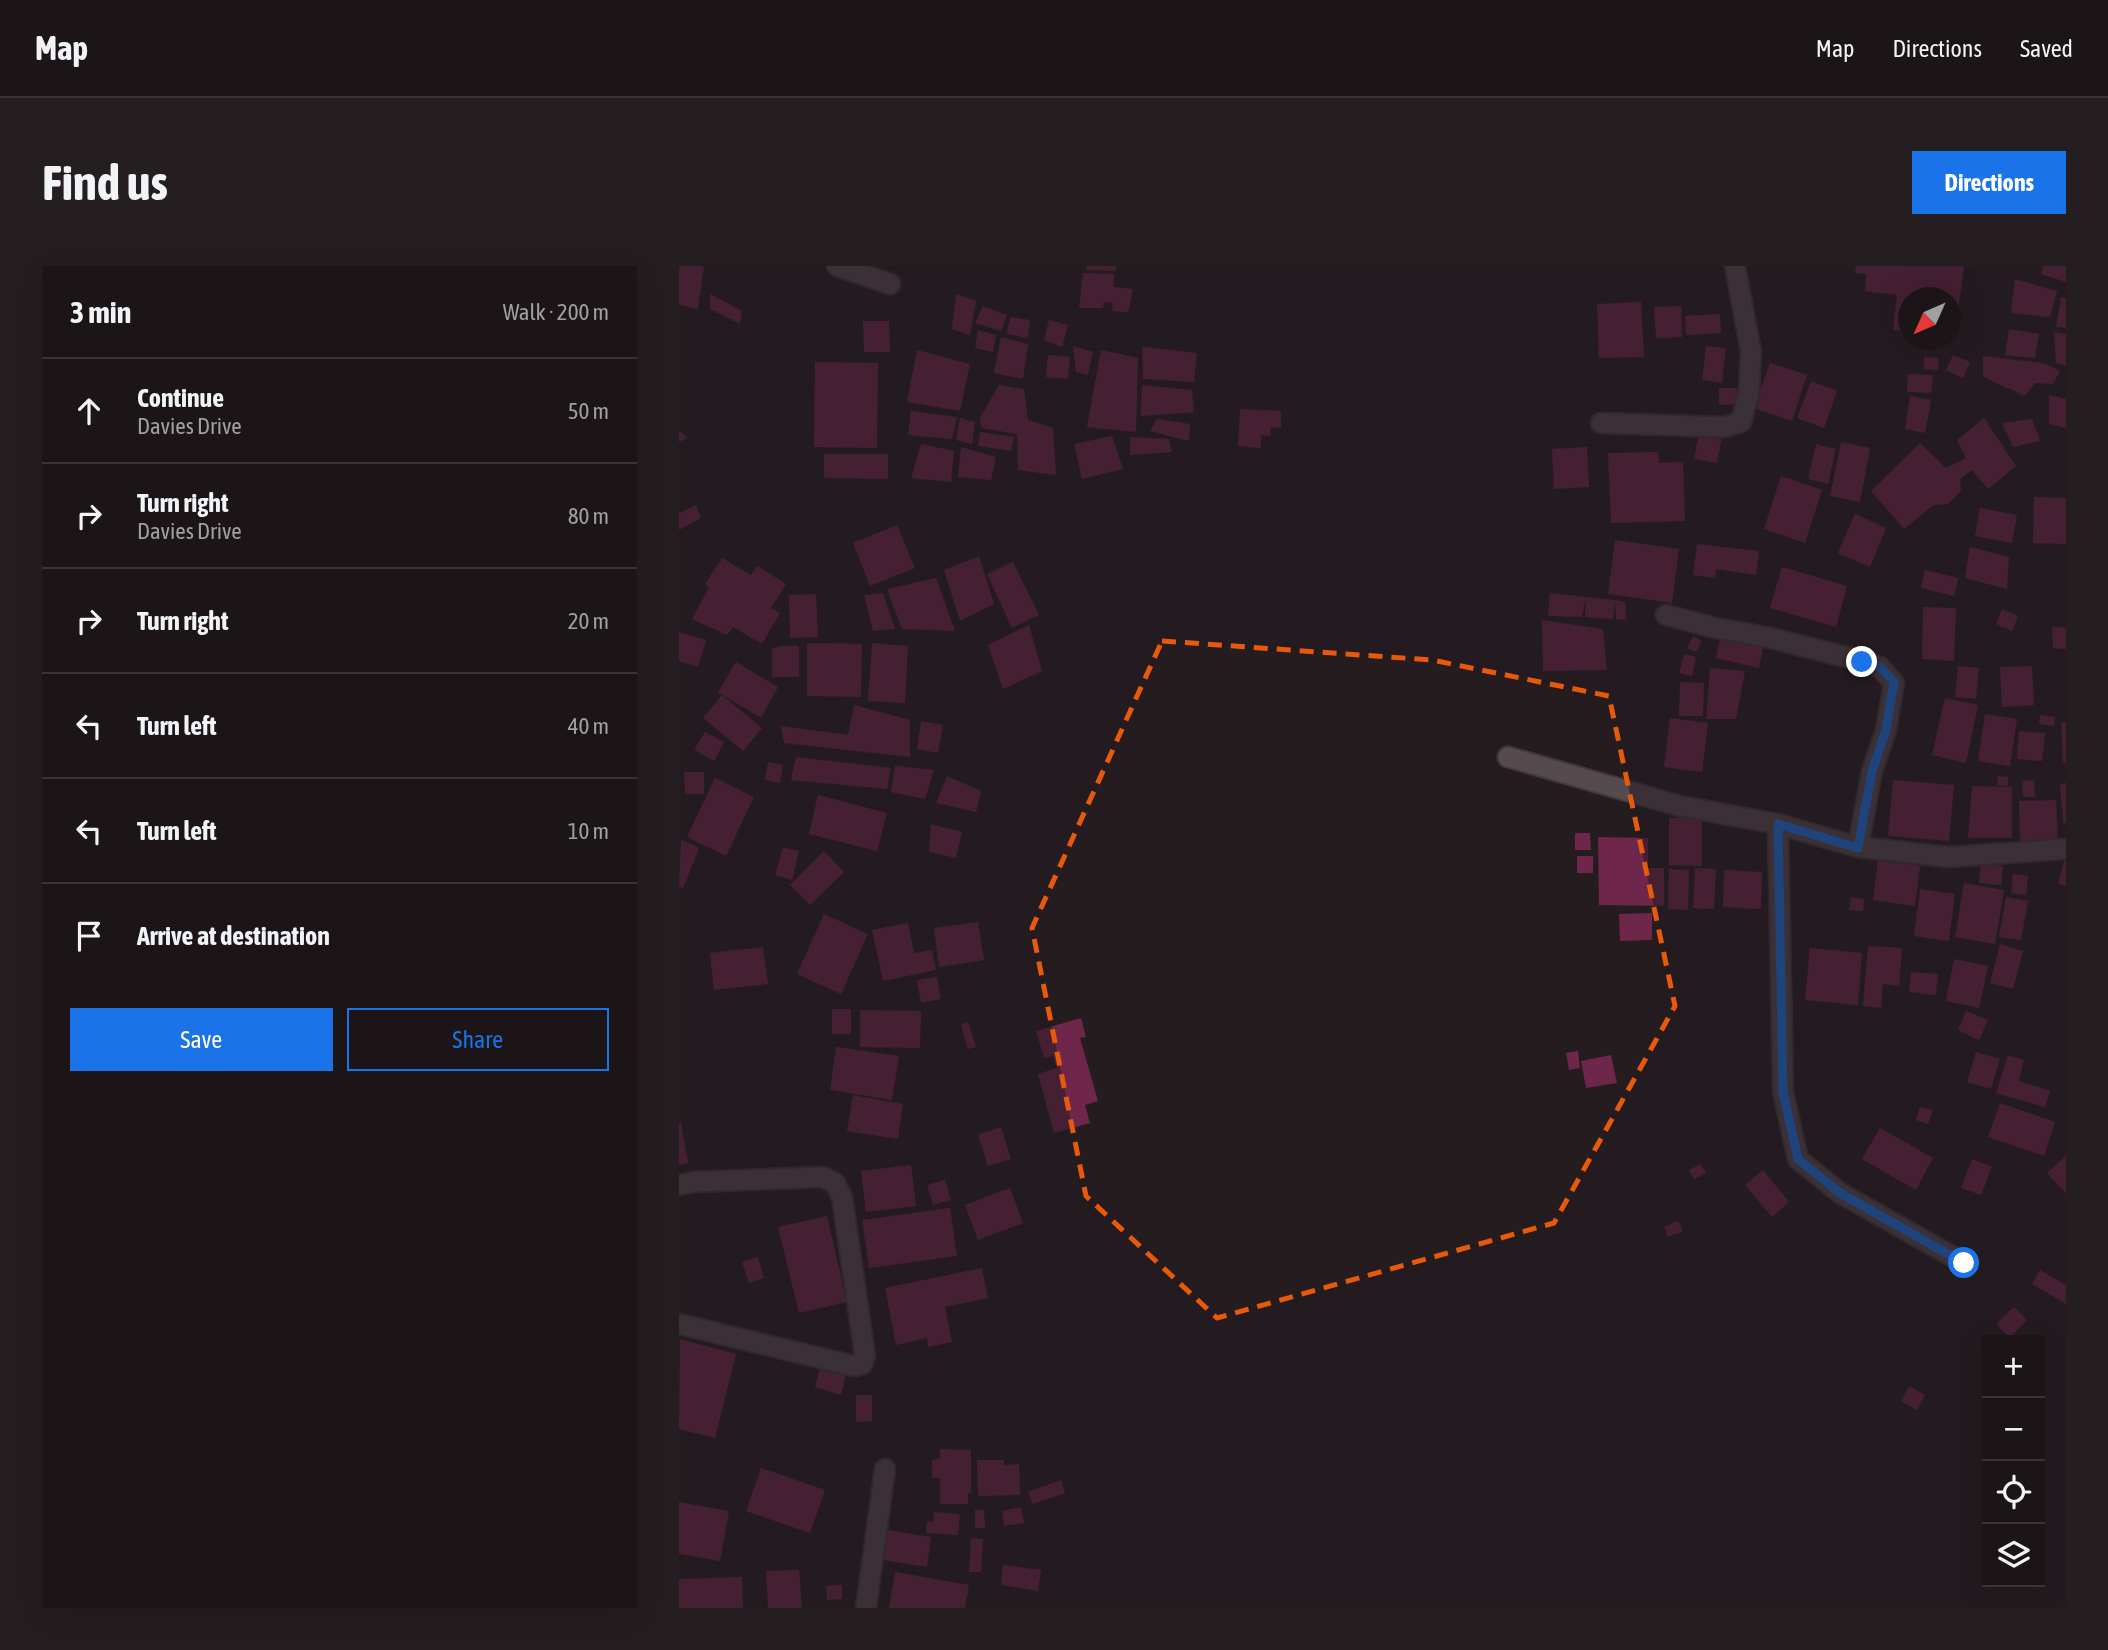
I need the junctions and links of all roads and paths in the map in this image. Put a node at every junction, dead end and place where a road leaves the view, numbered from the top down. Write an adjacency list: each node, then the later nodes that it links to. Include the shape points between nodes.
1 (837, 266): 3 (street)
2 (1735, 266): 4 (street, via 1751,352 1749,393 1741,422 1725,427)
3 (890, 284)
4 (1601, 423)
5 (1666, 615): 8 (street, via 1880,667 1894,682)
6 (1508, 757): 7 (street, via 1680,806)
7 (1778, 824): 8 (street); 11 (street, via 1783,1092 1798,1159 1840,1193)
8 (1858, 848): 9 (street, via 1948,857)
9 (2066, 849)
10 (679, 1185): 12 (street, via 823,1177 835,1183 842,1197 865,1356 862,1364 854,1366)
11 (1964, 1263)
12 (679, 1324)
13 (885, 1469): 14 (street)
14 (866, 1608)

